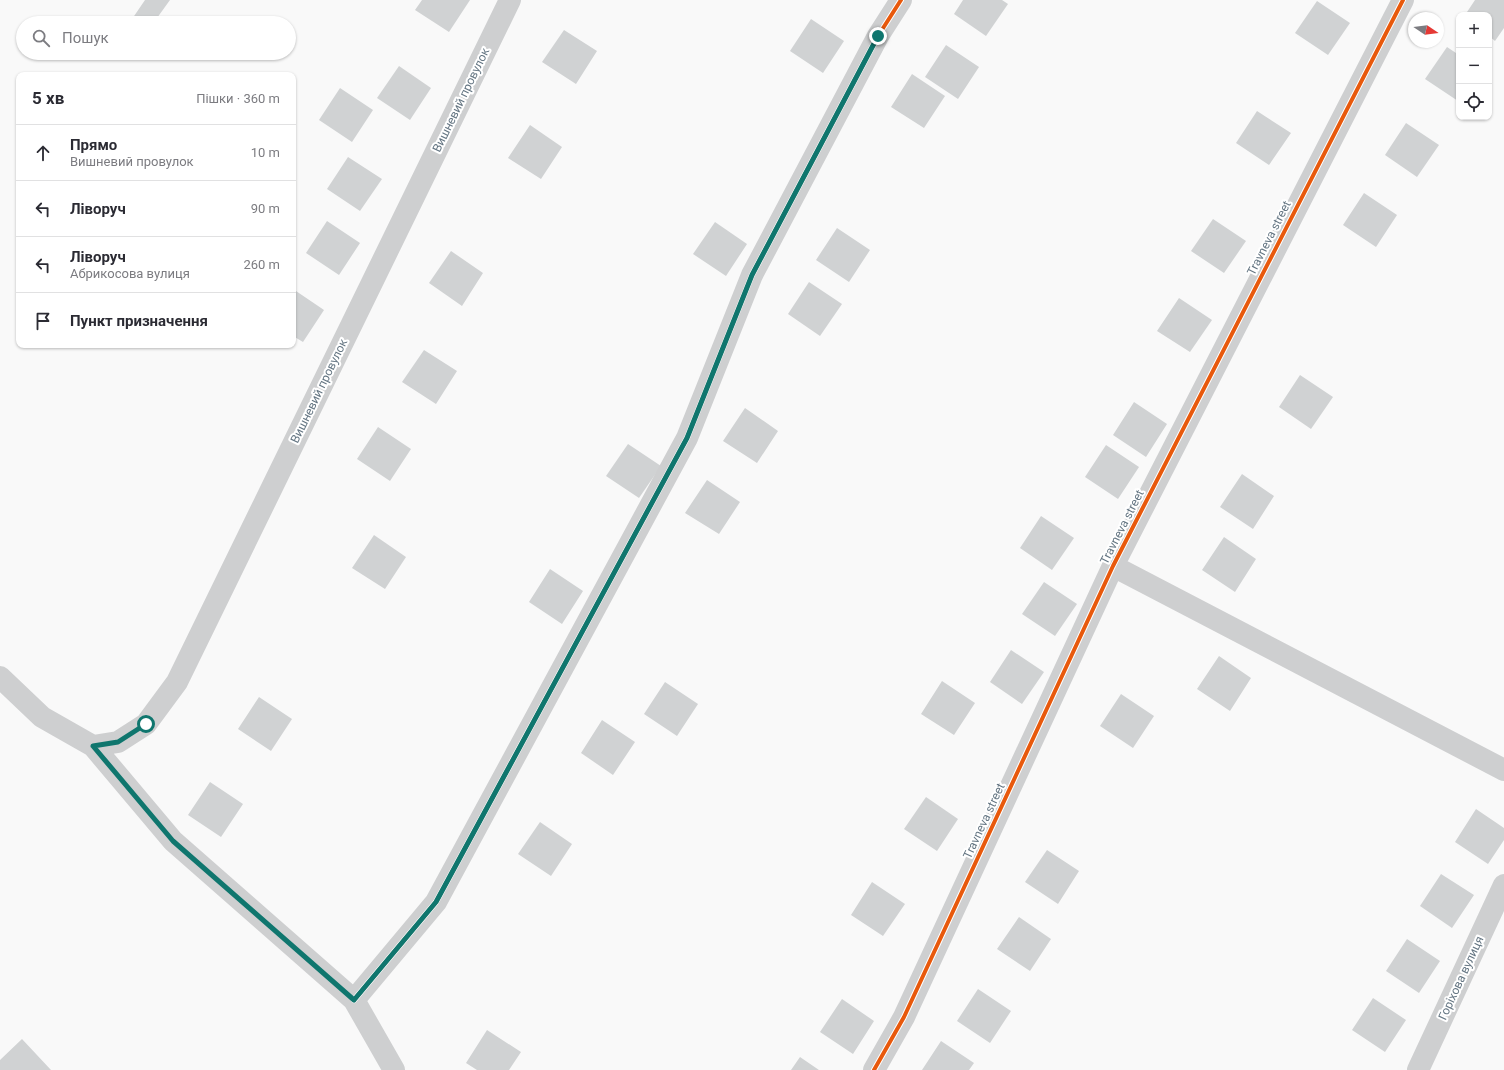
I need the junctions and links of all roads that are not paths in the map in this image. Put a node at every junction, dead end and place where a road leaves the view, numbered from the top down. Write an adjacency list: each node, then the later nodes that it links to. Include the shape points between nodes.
1 (510, 0): 6 (street, Вишневий провулок, via 176,682 146,724 118,742)
2 (901, 0): 9 (street, via 878,36 752,275 687,438 436,902)
3 (1403, 0): 4 (street, Travneva street)
4 (1113, 566): 7 (street); 11 (street, Travneva street, via 904,1017)
5 (0, 677): 6 (street, via 42,717)
6 (93, 746): 9 (street, via 173,841)
7 (1504, 770)
8 (1504, 885): 12 (street, Горіхова вулиця)
9 (354, 1000): 10 (street)
10 (394, 1070)
11 (874, 1070)
12 (1418, 1070)

